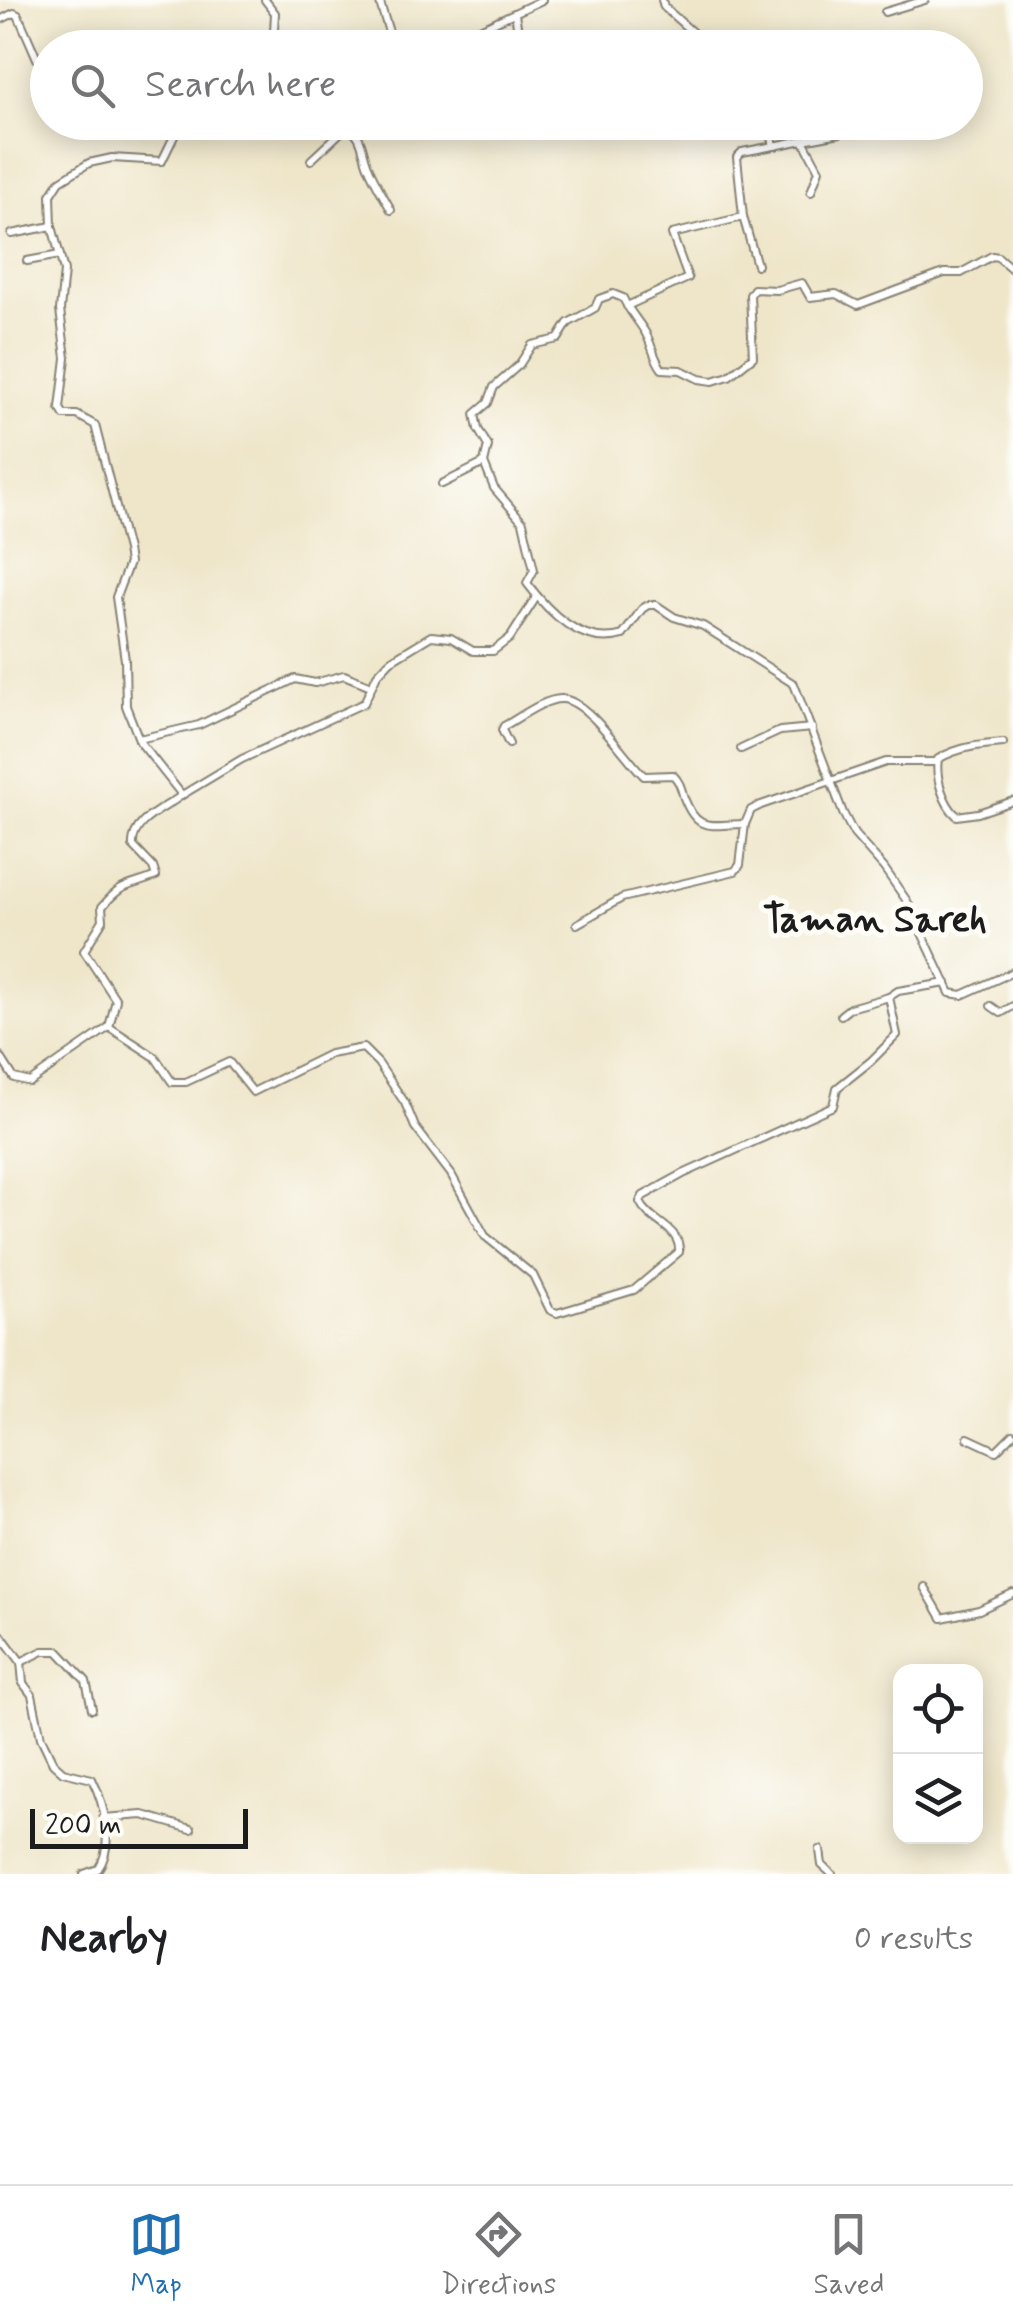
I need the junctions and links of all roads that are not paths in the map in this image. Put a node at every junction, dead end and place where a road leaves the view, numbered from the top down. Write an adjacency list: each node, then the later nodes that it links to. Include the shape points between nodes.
1 (266, 0): 9 (street, via 275,13)
2 (379, 0): 10 (street)
3 (542, 0): 7 (street)
4 (662, 0): 13 (street)
5 (925, 0): 6 (street)
6 (885, 12)
7 (515, 14): 11 (street); 12 (street)
8 (0, 20): 14 (street, via 18,15)
9 (274, 30)
10 (388, 30)
11 (480, 30)
12 (518, 30)
13 (689, 30)
14 (30, 43)
15 (173, 140): 25 (street, via 160,163 112,158 60,181 49,206)
16 (329, 140): 21 (street)
17 (361, 140): 23 (street)
18 (772, 140): 20 (street)
19 (803, 140): 20 (street); 22 (street, via 819,170)
20 (774, 146): 24 (street, via 737,156)
21 (310, 160)
22 (811, 192)
23 (390, 210)
24 (743, 217): 29 (street); 31 (street, via 672,234 688,278)
25 (52, 226): 26 (street); 27 (street)
26 (12, 234)
27 (60, 255): 28 (street); 37 (street, via 66,358 60,408 95,425 127,550 116,597 126,706)
28 (26, 261)
29 (756, 265)
30 (1013, 270): 31 (street, via 992,256 961,273 944,273 862,304 836,294 810,297 801,282 754,289 753,357 730,376 713,380 662,369)
31 (627, 306): 32 (street, via 618,294 602,298 558,339 530,348 475,412 488,446)
32 (484, 463): 33 (street); 34 (street, via 494,488 525,527 534,570 527,583)
33 (442, 484)
34 (537, 596): 35 (street, via 510,638 493,651 431,636 390,662); 36 (street, via 593,638 623,635 650,604 695,622 788,678)
35 (371, 686): 37 (street, via 350,676 315,683 295,679 200,725); 43 (street, via 364,703 242,759)
36 (812, 728): 40 (street, via 780,731); 42 (street)
37 (139, 739): 43 (street)
38 (1003, 743): 41 (street, via 954,750)
39 (509, 744): 45 (street, via 504,726 562,699 591,716 644,776 674,775 696,823)
40 (742, 749)
41 (936, 762): 42 (street, via 886,762); 44 (street, via 946,804 956,816)
42 (831, 780): 45 (street, via 754,808); 48 (street, via 854,834 907,901)
43 (182, 795): 53 (street, via 134,834 133,846 156,876 116,890 84,951 116,1000)
44 (1013, 801)
45 (745, 824): 46 (street, via 735,871 622,898)
46 (576, 924)
47 (1013, 972): 48 (street, via 959,996)
48 (946, 983): 49 (street)
49 (889, 996): 52 (street); 53 (street, via 896,1035 837,1088 833,1106 643,1196 642,1209 675,1236 679,1252 634,1290 557,1313 533,1274 485,1236 405,1103 363,1048 330,1054 252,1092 229,1062 172,1082 155,1057)
50 (991, 1006): 51 (street, via 1000,1013)
51 (1013, 1006)
52 (841, 1015)
53 (108, 1027): 54 (street, via 30,1082 14,1078)
54 (0, 1056)
55 (1013, 1434): 56 (street, via 996,1451)
56 (968, 1438)
57 (924, 1587): 58 (street, via 942,1618)
58 (1013, 1594)
59 (0, 1634): 60 (street)
60 (21, 1662): 61 (street, via 58,1650 86,1680); 62 (street, via 46,1752 62,1772 92,1779)
61 (92, 1708)
62 (103, 1818): 63 (street, via 137,1814); 65 (street, via 103,1862)
63 (190, 1829)
64 (820, 1850): 66 (street)
65 (84, 1874)
66 (832, 1874)

